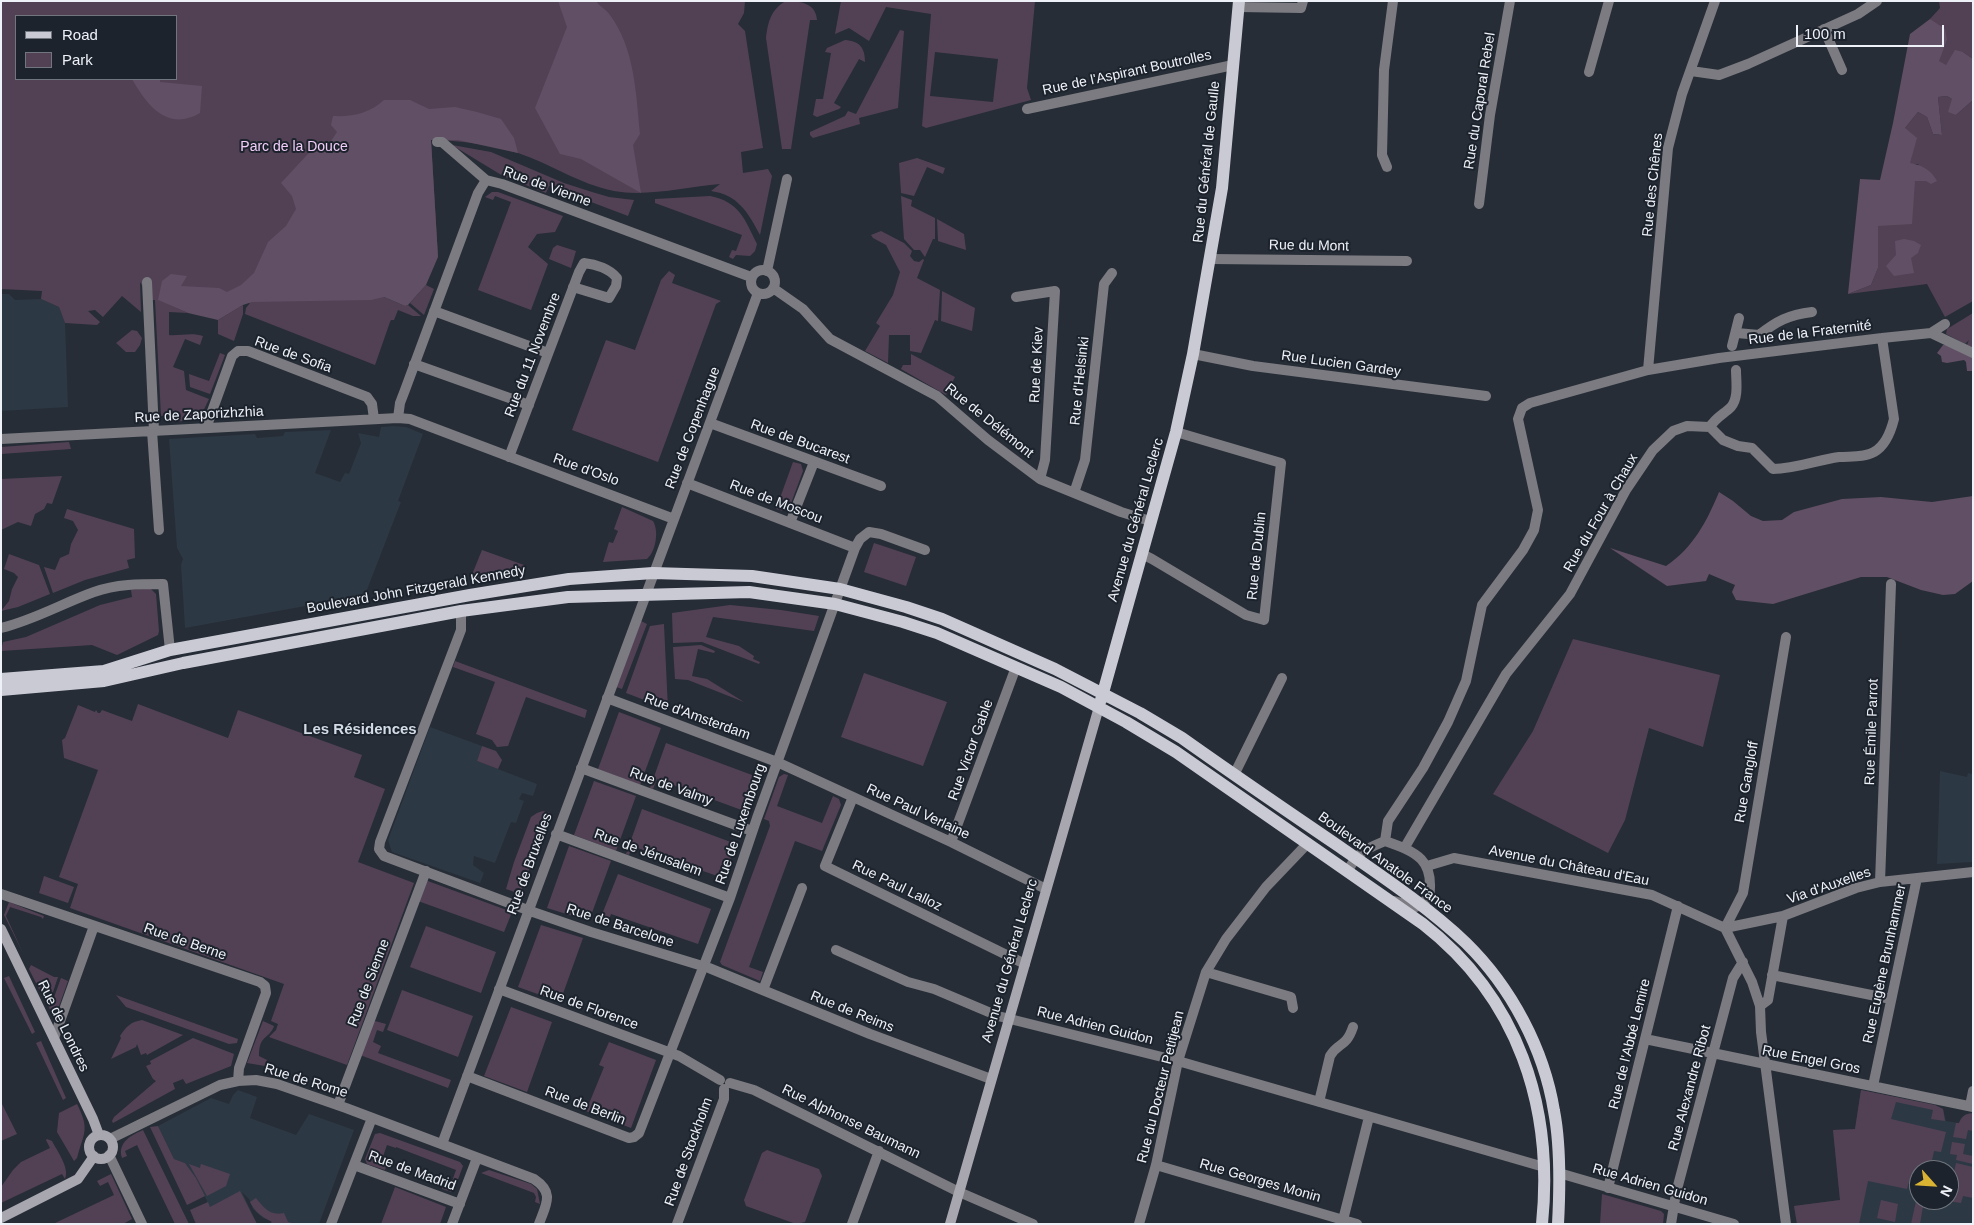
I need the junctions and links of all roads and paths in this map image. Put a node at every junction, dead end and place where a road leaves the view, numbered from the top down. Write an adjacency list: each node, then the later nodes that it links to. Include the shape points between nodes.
1 (1302, 1): 7 (street, via 1301,8)
2 (1393, 1): 15 (street, via 1384,70 1382,155)
3 (1510, 1): 18 (street, Rue du Caporal Rebel, via 1490,115)
4 (1609, 1): 12 (street)
5 (1715, 1): 11 (street, Rue des Chênes)
6 (1877, 1): 8 (street, via 1858,14)
7 (1239, 4): 9 (main road, Rue du Général de Gaulle)
8 (1824, 29): 10 (street); 11 (street, via 1719,75)
9 (1233, 65): 13 (street, Rue de l'Aspirant Boutrolles); 19 (main road, Rue du Général de Gaulle, via 1222,188)
10 (1842, 70)
11 (1691, 71): 41 (street, Rue des Chênes, via 1668,148)
12 (1588, 72)
13 (1027, 109)
14 (437, 142): 17 (street, via 442,142)
15 (1387, 167)
16 (786, 179): 21 (street)
17 (486, 180): 23 (street, Rue de Vienne); 29 (street, Rue de Vienne, via 478,193)
18 (1479, 204)
19 (1211, 259): 20 (street, Rue du Mont); 39 (main road, Rue du Général de Gaulle)
20 (1407, 261)
21 (767, 270): 23 (street, via 758,271); 26 (street, via 774,280)
22 (1112, 273): 58 (street, Rue d'Helsinki, via 1104,284 1085,460)
23 (752, 277): 27 (street, via 752,287)
24 (147, 282): 50 (street)
25 (573, 287): 25 (street, Rue du 11 Novembre, via 584,263 612,272 618,278 609,298); 37 (street, Rue du 11 Novembre)
26 (773, 288): 27 (street, via 767,293); 55 (street, Rue de Délémont, via 802,309 830,338 937,396)
27 (758, 293): 47 (street, Rue de Copenhague)
28 (1016, 297): 55 (street, Rue de Kiev, via 1056,291 1045,460)
29 (434, 312): 37 (street); 40 (street, Rue de Vienne)
30 (1812, 312): 33 (street, via 1777,321 1759,335)
31 (1739, 318): 33 (street)
32 (1945, 324): 34 (street)
33 (1736, 333): 36 (street)
34 (1931, 333): 35 (street, Rue de la Fraternité); 38 (street)
35 (1882, 338): 41 (street, Rue de la Fraternité); 48 (street, via 1894,419 1885,440 1873,453 1774,469 1752,448 1723,440)
36 (1732, 346)
37 (548, 353): 44 (street, Rue du 11 Novembre)
38 (1973, 353)
39 (1193, 354): 43 (street, Rue Lucien Gardey, via 1253,366); 51 (main road, Avenue du Général Leclerc)
40 (414, 364): 44 (street); 45 (street, Rue de Vienne)
41 (1648, 370): 88 (street, Rue de la Fraternité, via 1522,408 1518,419 1538,510 1534,530 1482,605 1466,681 1448,722 1388,821)
42 (1736, 370): 48 (street, via 1736,395 1732,405)
43 (1486, 396)
44 (529, 405): 53 (street, Rue du 11 Novembre)
45 (398, 418): 46 (street, Rue de Zaporizhzhia); 53 (street, Rue d'Oslo, via 410,419)
46 (374, 419): 49 (street, Rue de Zaporizhzhia); 49 (street, Rue de Sofia, via 372,404 367,397 248,351 238,351 232,356)
47 (710, 423): 54 (street, Rue de Bucarest); 56 (street, Rue de Copenhague)
48 (1710, 427): 91 (street, Rue du Four à Chaux, via 1687,426 1673,431 1653,450 1626,490 1570,594 1506,674)
49 (206, 428): 50 (street, Rue de Zaporizhzhia)
50 (153, 431): 52 (street, Rue de Zaporizhzhia); 62 (street)
51 (1176, 432): 60 (main road, Avenue du Général Leclerc); 65 (street, Rue de Dublin, via 1281,463 1264,620 1246,615)
52 (1, 439)
53 (510, 457): 59 (street, Rue d'Oslo)
54 (814, 462): 57 (street, Rue de Bucarest); 61 (street)
55 (1040, 479): 58 (street, Rue de Délémont)
56 (687, 482): 59 (street, Rue de Copenhague); 61 (street, Rue de Moscou)
57 (881, 486)
58 (1074, 493): 60 (street, Rue de Délémont)
59 (674, 519): 66 (street, Rue de Copenhague)
60 (1150, 521): 65 (main road, Avenue du Général Leclerc)
61 (790, 522): 63 (street, Rue de Moscou)
62 (159, 530)
63 (855, 548): 64 (street, via 869,532); 68 (street)
64 (925, 550)
65 (1142, 554): 79 (main road, Avenue du Général Leclerc)
66 (653, 573): 68 (main road, Boulevard John Fitzgerald Kennedy, via 752,576); 69 (street, Rue de Copenhague); 74 (main road, Boulevard John Fitzgerald Kennedy, via 560,580)
67 (1891, 584): 98 (street, Rue Émile Parrot)
68 (840, 590): 70 (street); 79 (main road, Boulevard John Fitzgerald Kennedy, via 942,618)
69 (645, 594): 70 (main road, Boulevard John Fitzgerald Kennedy, via 749,592); 71 (main road, Boulevard John Fitzgerald Kennedy, via 568,597); 80 (street, Rue de Bruxelles)
70 (835, 604): 75 (main road, Boulevard John Fitzgerald Kennedy, via 937,633); 82 (street, Rue de Luxembourg)
71 (461, 612): 78 (main road, Boulevard John Fitzgerald Kennedy, via 188,662 104,681); 94 (street, Rue de Barcelone, via 461,630 379,849 388,858)
72 (1, 628): 74 (street, via 95,591 128,585 163,584)
73 (1786, 637): 110 (street, Rue Gangloff, via 1743,893)
74 (170, 650): 77 (main road, Boulevard John Fitzgerald Kennedy, via 104,672)
75 (1016, 667): 81 (main road, Boulevard John Fitzgerald Kennedy); 89 (street, Rue Victor Gable)
76 (1282, 678): 84 (street)
77 (1, 679)
78 (1, 690)
79 (1103, 692): 81 (main road, Avenue du Général Leclerc); 84 (main road, Boulevard Anatole France, via 1182,738)
80 (607, 698): 82 (street, Rue d'Amsterdam); 83 (street, Rue de Bruxelles)
81 (1099, 707): 90 (main road, Boulevard Anatole France, via 1176,752); 100 (street, Avenue du Général Leclerc)
82 (777, 762): 85 (street, Rue Paul Verlaine); 86 (street, Rue de Luxembourg)
83 (581, 768): 86 (street, Rue de Valmy); 87 (street, Rue de Bruxelles)
84 (1234, 775): 92 (main road, Boulevard Anatole France)
85 (853, 797): 89 (street, Rue Paul Verlaine); 113 (street, Rue Paul Lalloz, via 825,866)
86 (752, 832): 102 (street, Rue de Luxembourg)
87 (556, 834): 102 (street, Rue de Jérusalem); 106 (street, Rue de Bruxelles)
88 (1385, 841): 91 (street); 92 (street, via 1367,848)
89 (951, 842): 100 (street, Rue Paul Verlaine)
90 (1308, 843): 95 (main road, Boulevard Anatole France); 115 (street, Rue du Docteur Petitjean, via 1266,887 1226,939)
91 (1405, 848): 93 (street)
92 (1355, 858): 95 (street); 104 (main road, Boulevard Anatole France)
93 (1427, 866): 104 (street, via 1431,882 1429,898); 105 (street, Avenue du Château d'Eau, via 1454,858 1652,895)
94 (426, 871): 106 (street, Rue de Barcelone); 137 (street, Rue de Sienne)
95 (1348, 871): 103 (main road, Boulevard Anatole France)
96 (1973, 872): 97 (street, Via d'Auxelles)
97 (1917, 878): 98 (street, Via d'Auxelles); 119 (street, Rue Eugène Brunhammer)
98 (1880, 882): 107 (street, Via d'Auxelles)
99 (802, 888): 118 (street)
100 (1046, 889): 113 (street, Avenue du Général Leclerc)
101 (1, 894): 108 (street, Rue de Berne)
102 (730, 898): 114 (street, Rue de Luxembourg)
103 (1386, 898): 104 (street, via 1416,908); 150 (main road, Boulevard Anatole France, via 1436,934 1476,976 1500,1010 1523,1057 1534,1089)
104 (1421, 905): 151 (main road, Boulevard Anatole France, via 1466,944 1497,979 1526,1026 1541,1061 1554,1111)
105 (1678, 906): 110 (street, Avenue du Château d'Eau); 125 (street, Rue de l'Abbé Lemire)
106 (528, 910): 114 (street, Rue de Barcelone); 117 (street, Rue de Bruxelles)
107 (1783, 916): 110 (street, Via d'Auxelles); 116 (street)
108 (94, 926): 124 (street); 132 (street, Rue de Berne, via 265,986 266,993 239,1068)
109 (1, 928): 124 (street, Rue de Londres)
110 (1725, 928): 112 (street)
111 (836, 950): 122 (street, Rue Adrien Guidon, via 908,982)
112 (1743, 962): 120 (street); 127 (street, Rue Alexandre Ribot, via 1733,978)
113 (1025, 964): 122 (street, Avenue du Général Leclerc)
114 (704, 967): 118 (street, Rue de Reims); 126 (street, Rue de Luxembourg)
115 (1206, 972): 121 (street, via 1291,997); 128 (street, Rue du Docteur Petitjean)
116 (1772, 975): 119 (street); 120 (street, via 1768,1000)
117 (499, 989): 126 (street, Rue de Florence); 130 (street, Rue de Bruxelles)
118 (763, 990): 131 (street, Rue de Reims)
119 (1892, 999): 134 (street, Rue Eugène Brunhammer)
120 (1760, 1006): 129 (street)
121 (1293, 1008)
122 (1009, 1018): 128 (street, Rue Adrien Guidon); 131 (street, Avenue du Général Leclerc)
123 (1353, 1027): 136 (street, via 1345,1044 1330,1056)
124 (54, 1038): 141 (street, Rue de Londres)
125 (1645, 1040): 127 (street, Rue Engel Gros); 152 (street, Rue de l'Abbé Lemire)
126 (670, 1052): 130 (street, Rue de Berlin, via 639,1133 634,1138); 133 (street, Rue Alphonse Baumann, via 710,1072)
127 (1714, 1054): 129 (street, Rue Engel Gros); 155 (street, Rue Alexandre Ribot)
128 (1178, 1061): 136 (street, Rue Adrien Guidon); 149 (street, Rue du Docteur Petitjean)
129 (1767, 1065): 134 (street, Rue Engel Gros); 172 (street)
130 (467, 1076): 143 (street, Rue de Bruxelles)
131 (992, 1079): 153 (street, Avenue du Général Leclerc)
132 (238, 1081): 137 (street, Rue de Rome, via 277,1084); 142 (street, Rue de Rome, via 220,1085)
133 (725, 1084): 144 (street, Rue Alphonse Baumann, via 754,1090); 162 (street, Rue de Stockholm, via 724,1099)
134 (1873, 1086): 138 (street, Rue Engel Gros)
135 (1973, 1091): 138 (street)
136 (1319, 1102): 139 (street, Rue Adrien Guidon)
137 (338, 1104): 140 (street, Rue de Rome)
138 (1971, 1106)
139 (1369, 1117): 150 (street, Rue Adrien Guidon); 157 (street)
140 (372, 1118): 143 (street, Rue de Rome); 148 (street)
141 (99, 1135): 142 (street); 146 (street, via 92,1139 90,1146)
142 (110, 1139): 145 (street, via 113,1149)
143 (442, 1144): 147 (street, Rue de Rome)
144 (879, 1150): 153 (street, Rue Alphonse Baumann); 163 (street)
145 (109, 1155): 146 (street, via 103,1158); 158 (street)
146 (94, 1156): 156 (street, via 78,1180)
147 (477, 1158): 154 (street); 161 (street, Rue de Rome, via 542,1184 548,1199)
148 (354, 1165): 154 (street, Rue de Madrid); 159 (street)
149 (1156, 1165): 157 (street, Rue Georges Monin); 166 (street, Rue du Docteur Petitjean)
150 (1544, 1166): 168 (main road, Boulevard Anatole France)
151 (1559, 1173): 152 (street, Rue Adrien Guidon); 169 (main road, Boulevard Anatole France)
152 (1608, 1188): 155 (street, Rue Adrien Guidon)
153 (959, 1192): 164 (street, Avenue du Général Leclerc); 165 (street, Rue Alphonse Baumann)
154 (460, 1204): 160 (street)
155 (1674, 1206): 170 (street, Rue Alexandre Ribot); 171 (street, Rue Adrien Guidon)
156 (1, 1218)
157 (1342, 1222): 167 (street, Rue Georges Monin)
158 (142, 1224)
159 (331, 1224)
160 (452, 1224)
161 (539, 1224)
162 (677, 1224)
163 (852, 1224)
164 (950, 1224)
165 (1032, 1224)
166 (1139, 1224)
167 (1357, 1224)
168 (1542, 1224)
169 (1558, 1224)
170 (1671, 1224)
171 (1734, 1224)
172 (1786, 1224)

